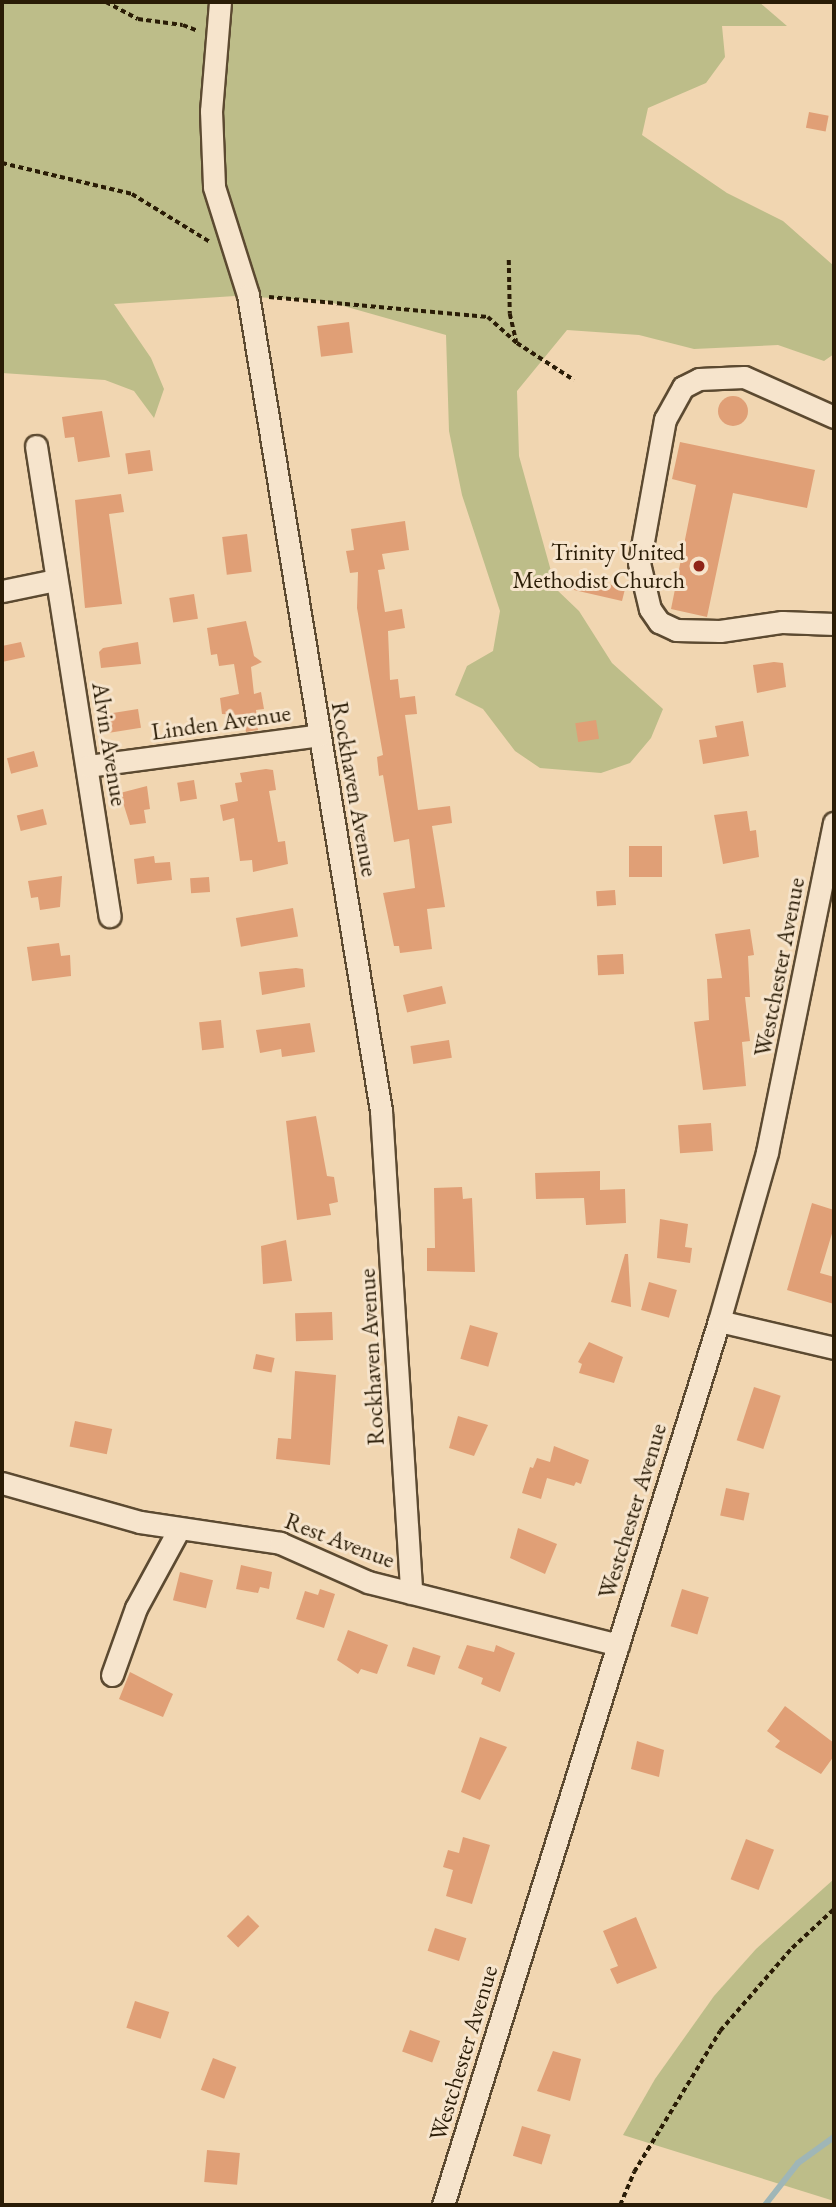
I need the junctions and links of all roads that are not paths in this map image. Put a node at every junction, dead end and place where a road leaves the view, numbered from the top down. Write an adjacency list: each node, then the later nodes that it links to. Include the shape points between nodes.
1 (220, 2): 7 (street, Rockhaven Avenue, via 210,147 214,187 248,295)
2 (834, 417): 6 (street, via 744,377 699,379 683,387 665,419 639,563 650,609 659,622 676,630 720,631 782,622)
3 (36, 446): 4 (street, Alvin Avenue)
4 (55, 580): 5 (street); 8 (street, Alvin Avenue)
5 (2, 591)
6 (834, 624)
7 (319, 735): 8 (street, Linden Avenue); 15 (street, Rockhaven Avenue, via 382,1111)
8 (88, 766): 10 (street, Alvin Avenue)
9 (834, 823): 11 (street, Westchester Avenue, via 767,1152)
10 (110, 916)
11 (719, 1321): 12 (street); 16 (street, Westchester Avenue)
12 (834, 1348)
13 (2, 1483): 14 (street, Rest Avenue)
14 (178, 1528): 15 (street, Rest Avenue, via 281,1543 368,1582); 17 (street, via 136,1608)
15 (411, 1593): 16 (street, Rest Avenue)
16 (618, 1645): 18 (street, Westchester Avenue)
17 (112, 1675)
18 (443, 2205)

